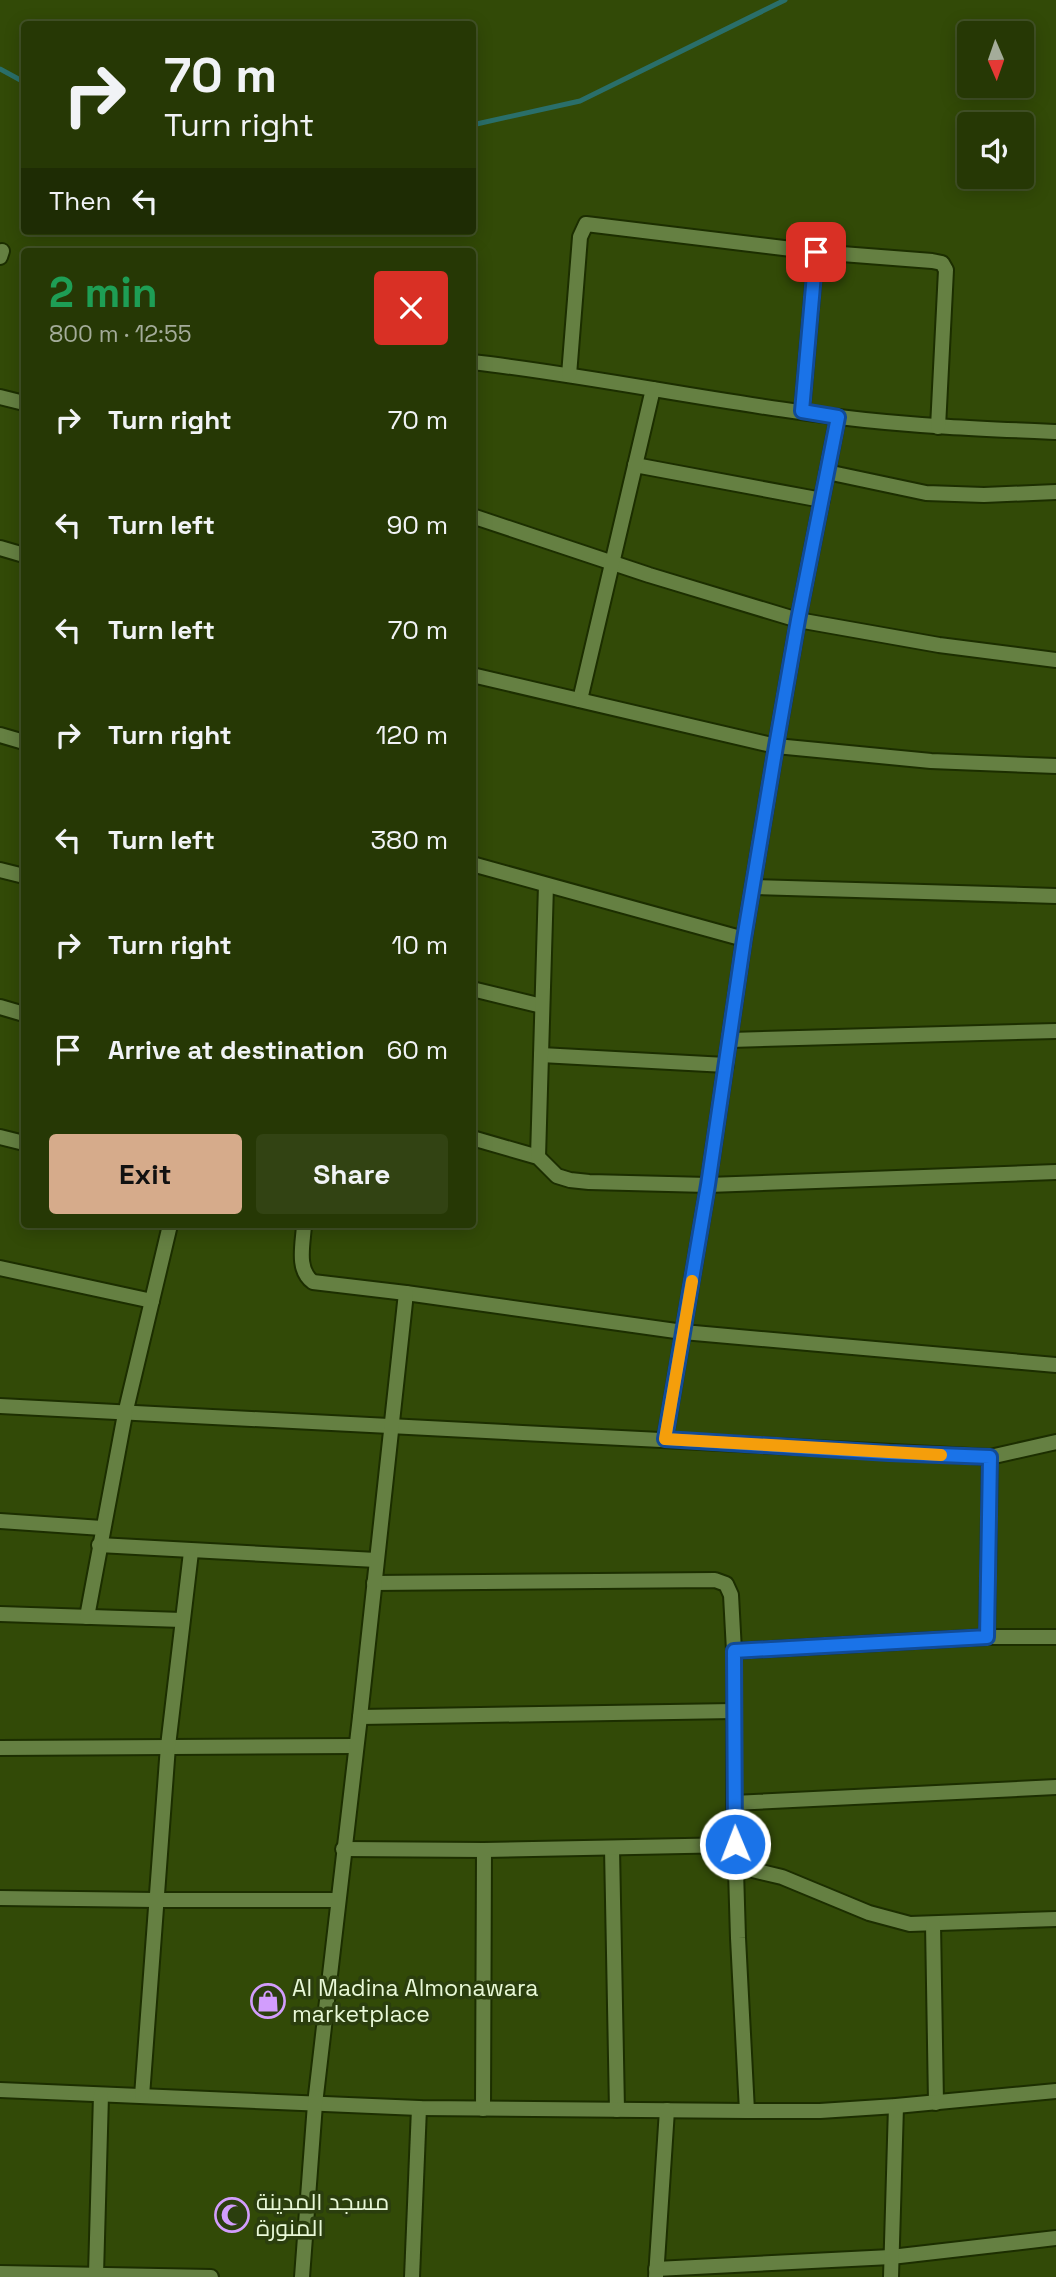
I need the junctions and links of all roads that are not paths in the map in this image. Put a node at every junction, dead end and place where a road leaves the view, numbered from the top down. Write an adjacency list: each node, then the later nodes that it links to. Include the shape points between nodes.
1 (816, 252): 3 (street, via 586,224 580,237); 7 (street); 9 (street, via 942,263 946,270)
2 (476, 362): 3 (street)
3 (569, 374): 4 (street)
4 (653, 389): 7 (street); 11 (street)
5 (0, 397): 6 (street)
6 (21, 402)
7 (802, 411): 8 (street)
8 (838, 417): 9 (street); 12 (street)
9 (937, 426): 10 (street)
10 (1056, 432)
11 (635, 465): 14 (street); 18 (street)
12 (828, 472): 13 (street, via 926,493); 14 (street)
13 (1056, 492)
14 (822, 500): 19 (street)
15 (476, 517): 18 (street)
16 (0, 548): 17 (street)
17 (21, 554)
18 (611, 562): 19 (street); 22 (street)
19 (798, 620): 20 (street); 25 (street)
20 (1056, 660)
21 (476, 678): 22 (street)
22 (580, 700): 25 (street)
23 (0, 736): 24 (street)
24 (21, 741)
25 (776, 746): 26 (street, via 931,761); 31 (street)
26 (1056, 766)
27 (476, 865): 30 (street)
28 (0, 870): 29 (street)
29 (21, 875)
30 (546, 885): 33 (street); 35 (street)
31 (753, 887): 32 (street); 33 (street)
32 (1056, 896)
33 (744, 939): 39 (street)
34 (476, 990): 35 (street)
35 (542, 1006): 40 (street)
36 (0, 1007): 37 (street)
37 (21, 1013)
38 (1056, 1031): 39 (street)
39 (730, 1040): 41 (street)
40 (541, 1055): 41 (street); 45 (street)
41 (726, 1065): 47 (street)
42 (0, 1137): 44 (street)
43 (476, 1139): 45 (street)
44 (21, 1142)
45 (538, 1157): 47 (street, via 557,1176 570,1181)
46 (1056, 1172): 47 (street)
47 (708, 1185): 53 (street)
48 (169, 1228): 52 (street)
49 (304, 1228): 51 (street, via 305,1277 313,1282)
50 (0, 1268): 52 (street)
51 (405, 1293): 53 (street); 57 (street)
52 (152, 1301): 56 (street)
53 (683, 1332): 54 (street); 58 (street)
54 (1056, 1365)
55 (0, 1406): 56 (street)
56 (125, 1413): 57 (street); 62 (street)
57 (391, 1426): 58 (street); 65 (street)
58 (665, 1439): 60 (street)
59 (1056, 1442): 60 (street)
60 (990, 1457): 70 (street)
61 (0, 1521): 62 (street)
62 (102, 1528): 63 (street)
63 (99, 1545): 64 (street); 68 (street)
64 (191, 1552): 65 (street); 69 (street)
65 (376, 1560): 66 (street)
66 (374, 1583): 72 (street, via 715,1580 726,1584 731,1595); 74 (street)
67 (0, 1614): 68 (street)
68 (87, 1617): 69 (street)
69 (182, 1620): 75 (street)
70 (987, 1637): 71 (street); 72 (street)
71 (1056, 1637)
72 (734, 1651): 73 (street)
73 (734, 1712): 74 (street); 79 (street)
74 (360, 1717): 76 (street)
75 (168, 1746): 76 (street); 77 (street); 86 (street)
76 (355, 1746): 82 (street)
77 (0, 1748)
78 (1056, 1787): 79 (street)
79 (734, 1803): 80 (street)
80 (735, 1844): 81 (street); 84 (street)
81 (612, 1848): 83 (street); 99 (street)
82 (343, 1849): 83 (street); 87 (street)
83 (484, 1850): 98 (street)
84 (736, 1866): 89 (street, via 782,1877 891,1920); 101 (street)
85 (0, 1898): 86 (street)
86 (155, 1900): 87 (street); 93 (street)
87 (337, 1900): 95 (street)
88 (1056, 1919): 89 (street)
89 (933, 1924): 94 (street)
90 (0, 2090): 92 (street)
91 (1056, 2091): 94 (street)
92 (101, 2095): 93 (street); 106 (street)
93 (142, 2096): 95 (street)
94 (936, 2103): 96 (street)
95 (315, 2104): 97 (street); 108 (street)
96 (896, 2106): 101 (street); 103 (street)
97 (419, 2108): 98 (street); 109 (street)
98 (483, 2109): 99 (street)
99 (617, 2110): 100 (street)
100 (667, 2110): 101 (street); 105 (street)
101 (747, 2111)
102 (1056, 2238): 103 (street)
103 (891, 2257): 105 (street); 110 (street)
104 (0, 2273): 106 (street)
105 (656, 2273)
106 (96, 2274): 107 (street)
107 (211, 2277)
108 (302, 2277)
109 (412, 2277)
110 (891, 2277)

